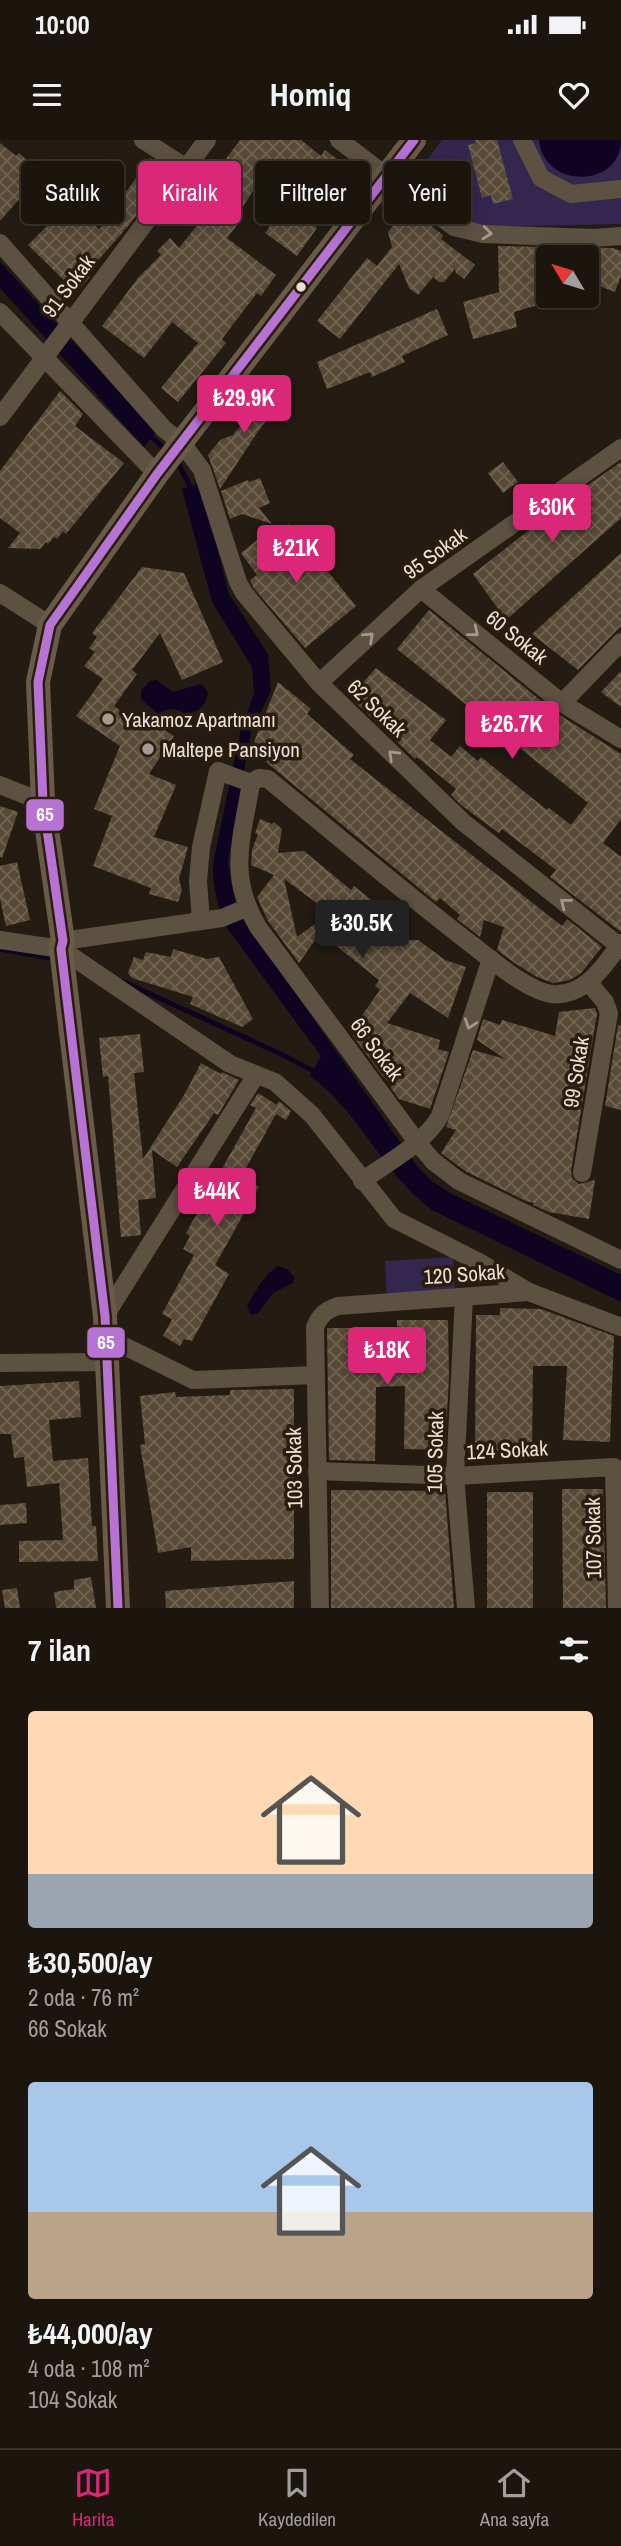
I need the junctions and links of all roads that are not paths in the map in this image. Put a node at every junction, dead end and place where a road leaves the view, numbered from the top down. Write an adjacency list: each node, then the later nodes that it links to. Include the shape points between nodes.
1 (143, 140): 6 (street)
2 (206, 140): 7 (street, 91 Sokak)
3 (339, 140): 9 (street)
4 (414, 140): 8 (street)
5 (522, 140): 11 (street, via 541,178 572,194)
6 (176, 161)
7 (190, 161)
8 (398, 161)
9 (384, 175)
10 (384, 180): 21 (street)
11 (621, 189)
12 (142, 224): 17 (street, 91 Sokak)
13 (450, 224): 14 (street, one-way to 14, via 483,234)
14 (621, 236)
15 (0, 243): 17 (street)
16 (0, 313): 18 (street)
17 (66, 325): 18 (street, 91 Sokak); 21 (street, via 164,429)
18 (47, 355): 19 (street, 91 Sokak); 21 (street)
19 (0, 417)
20 (621, 448): 22 (street, 95 Sokak)
21 (170, 457): 24 (street); 26 (street, 62 Sokak, via 202,470 244,593)
22 (421, 589): 26 (street, 95 Sokak, one-way to 22); 27 (street, 60 Sokak, one-way to 27)
23 (0, 593): 24 (street)
24 (50, 625): 31 (street, via 38,682)
25 (621, 642): 27 (street)
26 (319, 683): 35 (street, 62 Sokak, one-way to 26, via 463,822)
27 (562, 703): 28 (street, 60 Sokak)
28 (621, 739)
29 (248, 780): 32 (street, 66 Sokak, via 237,867); 33 (street, via 218,772 201,847); 37 (street)
30 (0, 785): 31 (street)
31 (43, 802): 36 (street)
32 (243, 909): 33 (street); 40 (street, 66 Sokak)
33 (201, 921): 36 (street)
34 (0, 940): 36 (street)
35 (620, 944): 38 (street)
36 (62, 945): 39 (street, via 230,1064); 46 (street)
37 (491, 959): 38 (street, via 551,994); 40 (street, one-way to 40, via 440,1116)
38 (589, 983): 41 (street, 99 Sokak, via 609,1013)
39 (256, 1075): 42 (street, via 275,1082 312,1115); 46 (street)
40 (413, 1144): 42 (street); 43 (street, 66 Sokak, via 459,1181)
41 (582, 1173)
42 (362, 1181): 44 (street, via 394,1219)
43 (621, 1260)
44 (529, 1292): 45 (street, 120 Sokak); 48 (street, 120 Sokak)
45 (464, 1297): 47 (street, 120 Sokak, via 338,1306 319,1317); 54 (street, 105 Sokak)
46 (105, 1326): 49 (street); 51 (street, via 193,1380)
47 (315, 1327): 51 (street, 103 Sokak)
48 (621, 1328)
49 (106, 1362): 50 (street); 55 (street)
50 (0, 1363)
51 (316, 1375): 53 (street, 103 Sokak)
52 (614, 1467): 54 (street, 124 Sokak); 58 (street, 107 Sokak)
53 (317, 1471): 54 (street, 124 Sokak); 56 (street, 103 Sokak)
54 (454, 1476): 57 (street, 105 Sokak)
55 (118, 1608)
56 (320, 1608)
57 (466, 1608)
58 (617, 1608)

